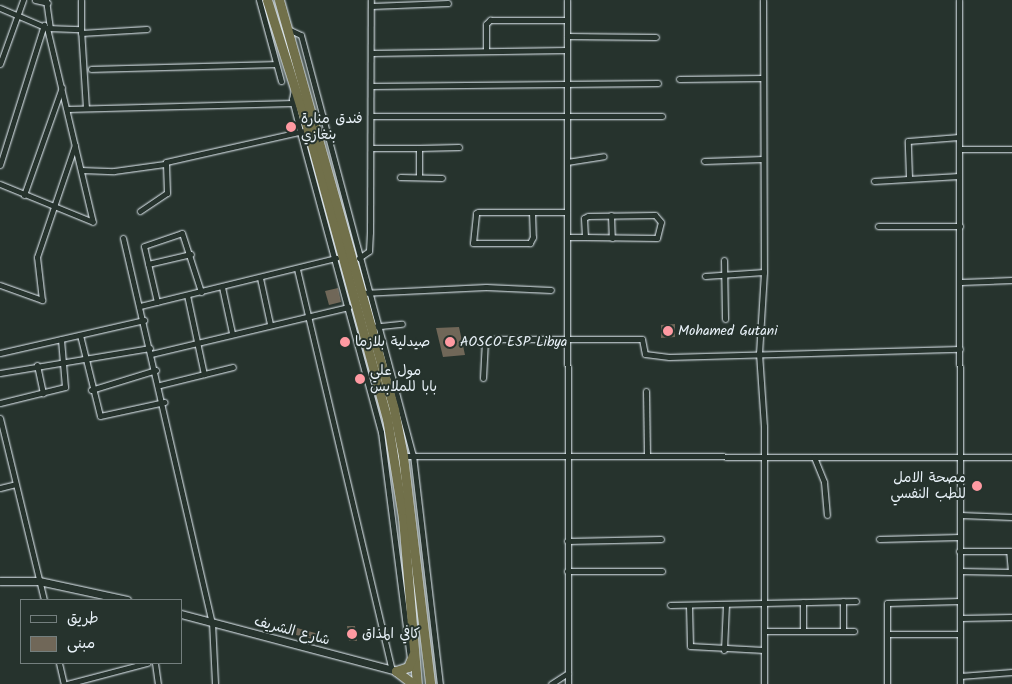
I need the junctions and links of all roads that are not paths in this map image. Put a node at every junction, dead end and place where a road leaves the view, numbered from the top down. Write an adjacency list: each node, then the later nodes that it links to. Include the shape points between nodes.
1 (23, 0): 14 (street)
2 (35, 0): 10 (street)
3 (81, 0): 18 (street)
4 (259, 0): 25 (street)
5 (268, 0): 34 (highway)
6 (279, 0): 78 (highway)
7 (567, 0): 15 (street)
8 (763, 0): 27 (street)
9 (959, 0): 42 (street)
10 (47, 2): 16 (street)
11 (371, 3): 12 (street); 23 (street)
12 (448, 3)
13 (0, 8): 14 (street)
14 (16, 14): 16 (street); 24 (street)
15 (567, 20): 19 (street); 22 (street, via 490,20 486,24)
16 (47, 27): 18 (street); 32 (street); 54 (street)
17 (147, 28): 18 (street)
18 (81, 31): 36 (street)
19 (567, 36): 20 (street); 21 (street)
20 (656, 37)
21 (567, 50): 22 (street); 30 (street)
22 (486, 51): 23 (street)
23 (371, 53): 33 (street)
24 (0, 64)
25 (276, 64): 26 (street); 29 (street)
26 (90, 69)
27 (763, 78): 28 (street); 50 (street)
28 (679, 80)
29 (281, 81)
30 (566, 83): 31 (street); 33 (street); 40 (street)
31 (658, 83)
32 (62, 85): 37 (street); 63 (street)
33 (371, 86): 38 (street)
34 (294, 88): 35 (street); 41 (highway)
35 (293, 103): 36 (street); 41 (street)
36 (86, 108): 37 (street)
37 (68, 109): 43 (street)
38 (371, 116): 40 (street); 45 (street)
39 (662, 116): 40 (street)
40 (567, 117): 52 (street)
41 (304, 131): 53 (street); 76 (highway); 77 (street)
42 (959, 137): 47 (street); 60 (street, via 908,141)
43 (75, 144): 55 (street); 64 (street)
44 (459, 147): 46 (street)
45 (371, 148): 46 (street); 78 (street, via 369,249)
46 (419, 148): 57 (street)
47 (959, 149): 48 (street); 58 (street)
48 (1012, 150)
49 (604, 156): 52 (street)
50 (764, 159): 51 (street); 82 (street)
51 (704, 161)
52 (567, 162): 67 (street)
53 (165, 164): 55 (street, via 114,171); 65 (street, via 166,192)
54 (0, 165)
55 (81, 170): 64 (street, via 93,222)
56 (400, 176): 57 (street)
57 (419, 176): 59 (street)
58 (959, 176): 60 (street); 70 (street)
59 (442, 178)
60 (909, 178): 61 (street)
61 (874, 181)
62 (0, 184): 63 (street)
63 (24, 195): 64 (street)
64 (52, 208): 88 (street, via 37,257 42,300)
65 (140, 211)
66 (532, 212): 66 (street, via 474,213 474,243 530,243 533,238); 67 (street)
67 (567, 212): 71 (street)
68 (611, 215): 72 (street, via 586,216); 74 (street); 74 (street, via 655,215 662,222 659,237)
69 (878, 226): 70 (street)
70 (960, 226): 87 (street)
71 (567, 237): 72 (street); 105 (street)
72 (585, 237): 74 (street)
73 (123, 238): 95 (street)
74 (612, 238)
75 (191, 254): 80 (street); 80 (street, via 182,233 145,244); 91 (street)
76 (344, 256): 77 (street); 102 (highway)
77 (334, 258): 81 (street); 96 (street)
78 (357, 258): 92 (highway)
79 (724, 260): 83 (street)
80 (148, 264): 94 (street)
81 (297, 269): 85 (street); 97 (street)
82 (764, 272): 83 (street); 110 (street)
83 (724, 274): 84 (street); 98 (street)
84 (705, 276)
85 (260, 278): 89 (street); 100 (street)
86 (1012, 280): 87 (street)
87 (961, 282): 109 (street)
88 (0, 285)
89 (222, 287): 91 (street); 103 (street)
90 (551, 290): 92 (street, via 486,287)
91 (200, 292): 93 (street)
92 (366, 292): 102 (highway)
93 (187, 295): 94 (street); 107 (street)
94 (157, 302): 95 (street)
95 (140, 306): 99 (street)
96 (348, 307): 97 (street); 102 (street)
97 (309, 315): 100 (street); 183 (street)
98 (725, 319)
99 (144, 320): 104 (street); 108 (street)
100 (270, 324): 103 (street)
101 (402, 324): 102 (street)
102 (367, 326): 121 (highway, via 384,356); 176 (highway, via 394,454); 182 (street)
103 (232, 333): 107 (street)
104 (80, 335): 106 (street); 114 (street)
105 (567, 337): 110 (street, via 642,339 646,354 669,357); 120 (street, via 489,340 484,344); 133 (street)
106 (62, 339): 111 (street); 113 (street)
107 (198, 342): 112 (street); 119 (street)
108 (150, 348): 112 (street); 114 (street)
109 (960, 349): 110 (street); 136 (street)
110 (759, 352): 135 (street)
111 (0, 353)
112 (151, 354): 117 (street)
113 (66, 360): 114 (street); 115 (street); 125 (street, via 65,387)
114 (84, 360): 123 (street)
115 (37, 364): 118 (street); 125 (street)
116 (233, 367): 119 (street)
117 (156, 370): 122 (street); 123 (street)
118 (0, 373)
119 (204, 374): 122 (street)
120 (483, 378)
121 (391, 379): 131 (street); 132 (highway)
122 (160, 385): 126 (street)
123 (91, 390): 126 (street, via 96,412 104,417)
124 (646, 391): 134 (street)
125 (43, 393): 127 (street)
126 (164, 402): 169 (street)
127 (0, 403)
128 (0, 418): 129 (street)
129 (7, 447): 130 (street); 139 (street)
130 (0, 448)
131 (414, 455): 132 (street); 133 (street); 194 (street)
132 (403, 456): 193 (highway)
133 (566, 456): 134 (street); 148 (street)
134 (647, 456): 135 (street)
135 (763, 456): 137 (street); 162 (street)
136 (961, 456): 137 (street); 138 (street); 143 (street)
137 (814, 457): 142 (street, via 824,482)
138 (1012, 458)
139 (16, 484): 140 (street); 155 (street)
140 (0, 488)
141 (1012, 509): 144 (street)
142 (827, 515)
143 (960, 515): 144 (street); 145 (street)
144 (1012, 517)
145 (960, 537): 147 (street); 149 (street)
146 (662, 539): 148 (street)
147 (879, 539)
148 (567, 541): 151 (street)
149 (960, 551): 150 (street); 153 (street)
150 (1011, 551): 153 (street, via 1011,572)
151 (567, 571): 152 (street); 185 (street)
152 (662, 571)
153 (960, 571): 160 (street)
154 (0, 581): 155 (main road)
155 (39, 581): 156 (street); 157 (main road)
156 (44, 599)
157 (122, 599)
158 (843, 601): 159 (street); 161 (street); 172 (street)
159 (856, 601)
160 (960, 601): 168 (street); 174 (street, via 890,601 886,606)
161 (802, 602): 162 (street); 171 (street)
162 (765, 603): 164 (street); 170 (street)
163 (670, 604): 165 (street)
164 (726, 604): 165 (street); 177 (street)
165 (689, 605): 177 (street, via 690,646)
166 (182, 614): 169 (main road, شارع الشريف)
167 (1012, 617): 168 (street)
168 (960, 618): 175 (street)
169 (212, 622): 183 (main road, شارع الشريف); 190 (street)
170 (764, 631): 171 (street); 178 (street)
171 (803, 631): 172 (street)
172 (843, 631): 173 (street)
173 (854, 631)
174 (887, 634): 175 (street); 198 (street)
175 (960, 634): 186 (street)
176 (415, 648): 182 (highway); 192 (highway)
177 (724, 650): 178 (street)
178 (764, 650): 197 (street)
179 (59, 664): 188 (street)
180 (143, 664): 188 (street)
181 (155, 664): 189 (street)
182 (410, 664): 183 (highway)
183 (394, 670): 187 (highway)
184 (1012, 672): 186 (street)
185 (568, 673): 195 (street); 196 (street)
186 (960, 676): 199 (street)
187 (405, 680): 191 (highway)
188 (65, 684)
189 (158, 684)
190 (215, 684)
191 (413, 684)
192 (417, 684)
193 (430, 684)
194 (440, 684)
195 (551, 684)
196 (568, 684)
197 (764, 684)
198 (887, 684)
199 (960, 684)

